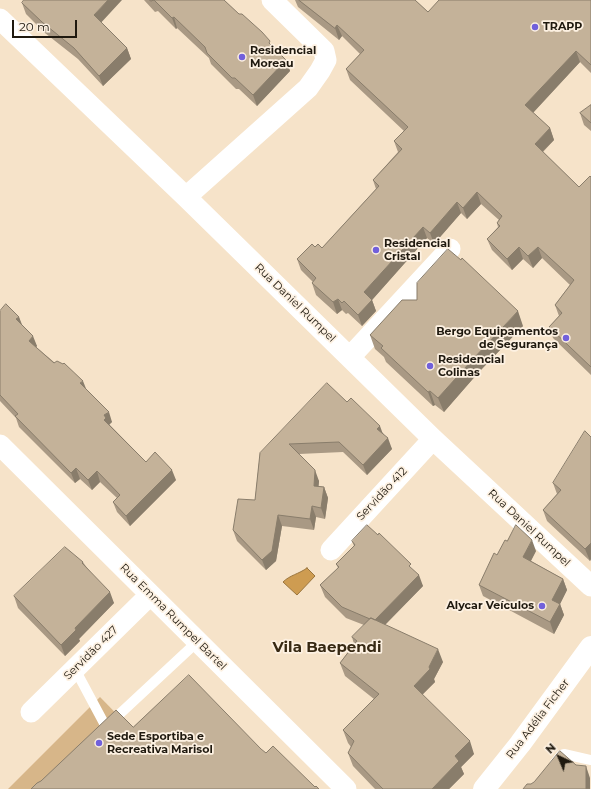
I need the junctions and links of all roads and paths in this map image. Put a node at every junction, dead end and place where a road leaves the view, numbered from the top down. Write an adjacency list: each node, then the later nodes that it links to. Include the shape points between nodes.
1 (272, 0): 3 (street, via 324,51 326,60 308,88)
2 (0, 20): 3 (street, Rua Daniel Rumpel)
3 (186, 197): 5 (street, Rua Daniel Rumpel)
4 (450, 249): 5 (street)
5 (350, 357): 6 (street, Rua Daniel Rumpel)
6 (433, 439): 8 (street, Servidão 412); 9 (street, Rua Daniel Rumpel)
7 (0, 445): 10 (street, Rua Emma Rumpel Bartel)
8 (331, 550)
9 (591, 586)
10 (150, 595): 11 (street, Rua Emma Rumpel Bartel); 13 (street, Servidão 427)
11 (197, 642): 13 (lane, via 103,730); 17 (street, Rua Emma Rumpel Bartel)
12 (591, 647): 18 (highway, Rua Adélia Ficher)
13 (75, 669): 14 (street, Servidão 427)
14 (31, 712)
15 (591, 760): 16 (lane, via 564,754)
16 (547, 772)
17 (346, 789)
18 (484, 789)

